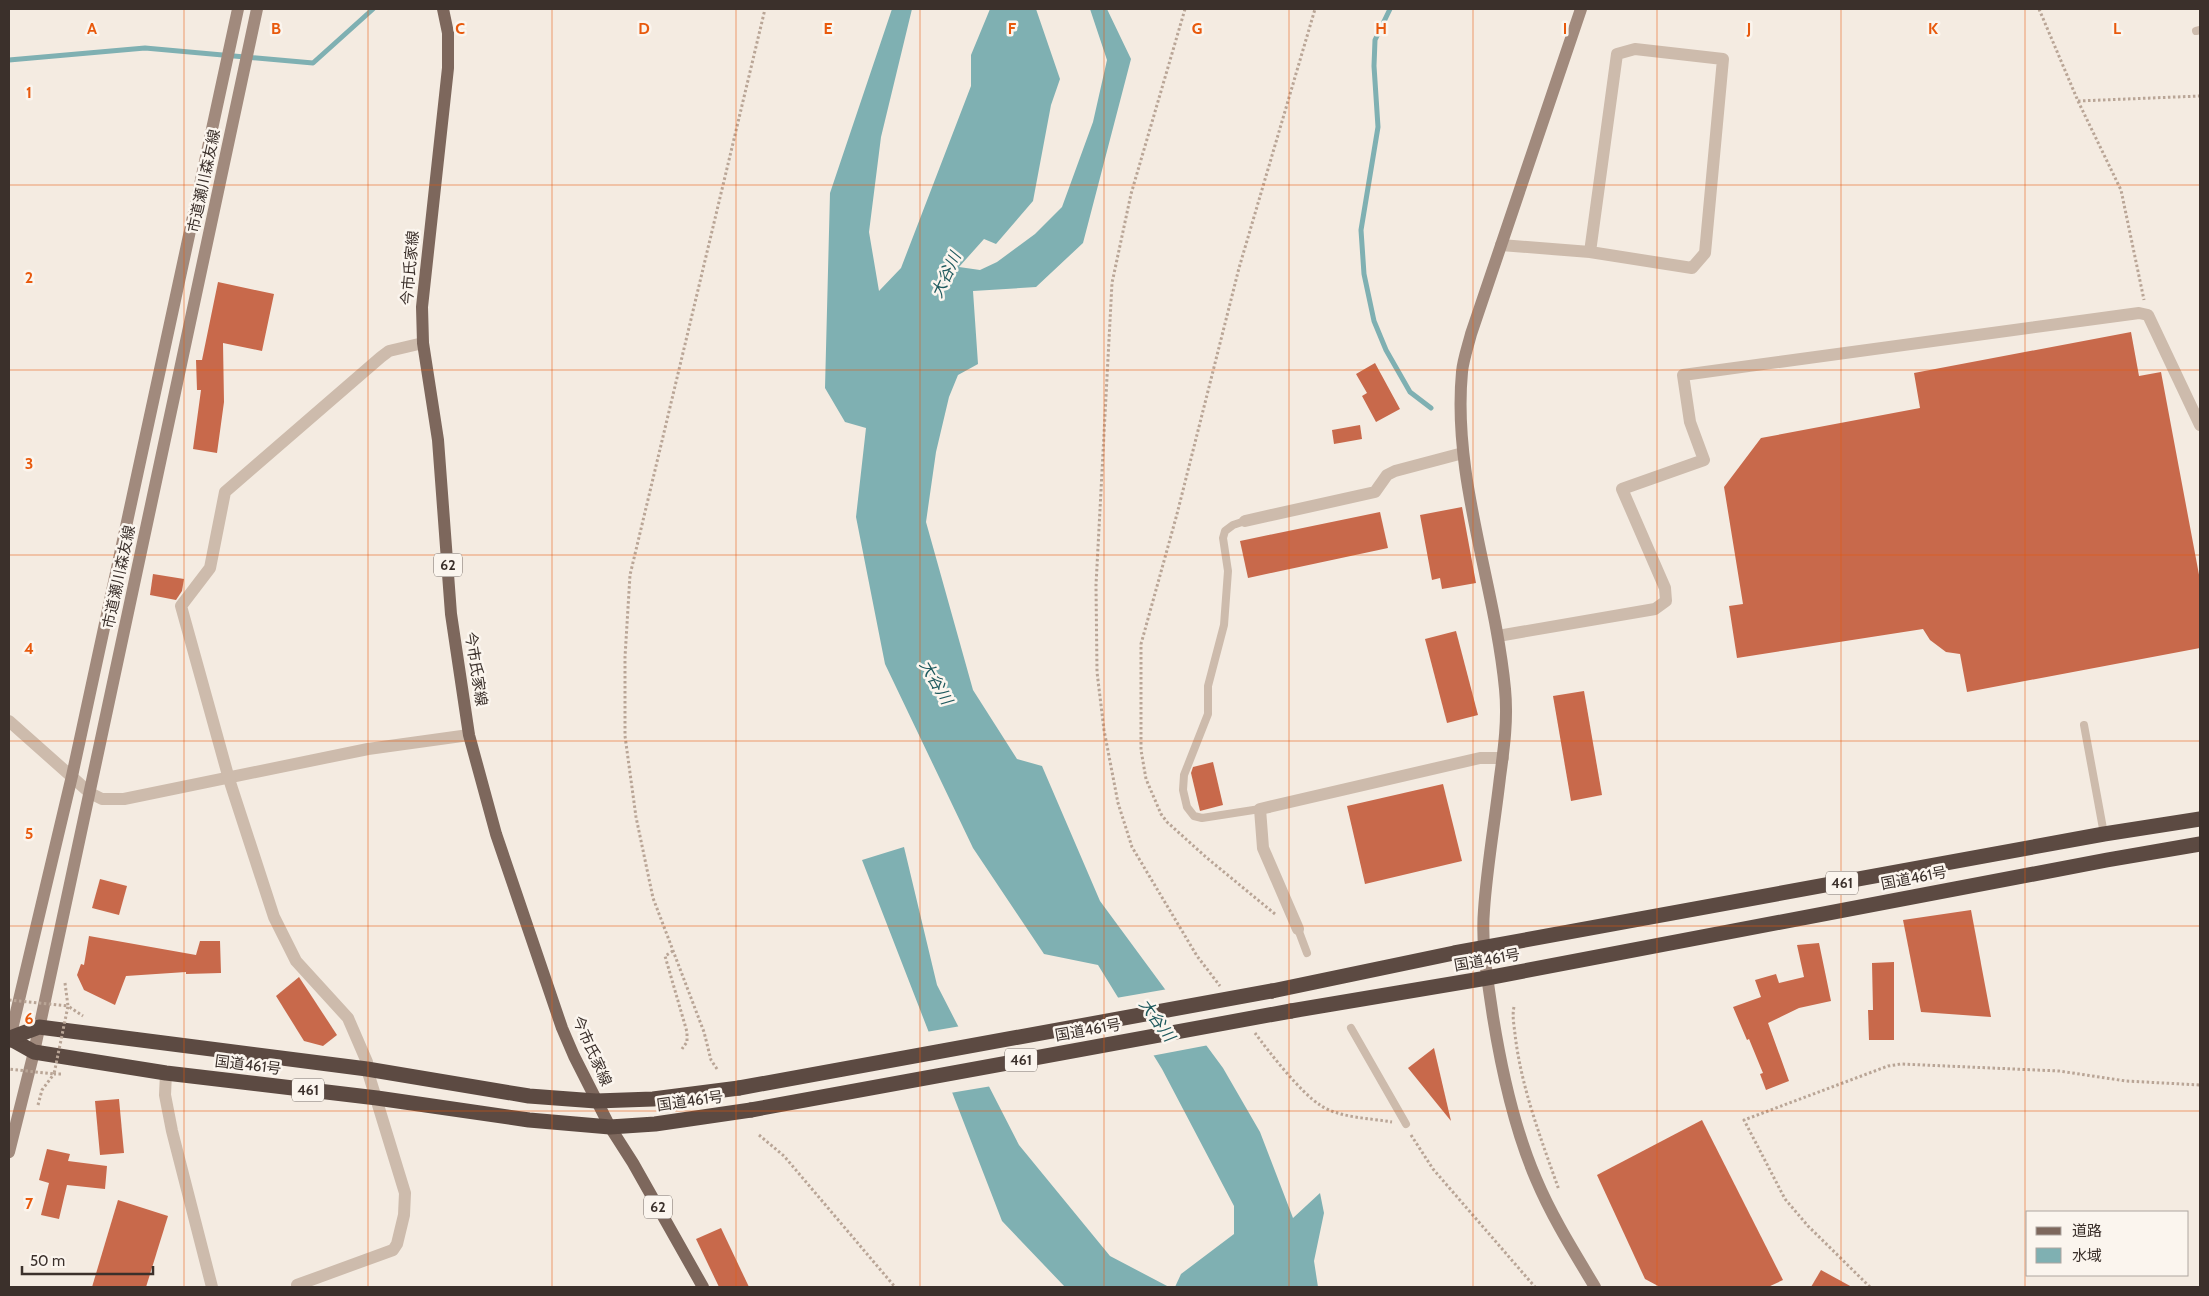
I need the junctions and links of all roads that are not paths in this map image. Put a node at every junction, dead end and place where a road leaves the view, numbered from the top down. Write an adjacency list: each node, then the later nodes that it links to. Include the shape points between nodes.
1 (238, 9): 16 (street, 市道瀬川森友線)
2 (257, 9): 18 (street, 市道瀬川森友線)
3 (444, 9): 7 (main road, 今市氏家線 / 62, via 448,68 422,307)
4 (1582, 9): 5 (street)
5 (1501, 245): 6 (street); 9 (street, via 1462,369)
6 (1590, 252): 6 (street, via 1692,268 1705,253 1723,59 1635,49 1617,54)
7 (423, 343): 14 (main road, 今市氏家線 / 62, via 438,440 451,614); 17 (street, via 389,351 381,357 225,492 210,568 181,606)
8 (2200, 425): 11 (street, via 2148,315 2139,312 1683,375 1690,422 1704,460 1622,489 1665,588 1666,601 1655,609)
9 (1463, 453): 10 (street, via 1395,471 1387,475 1375,492); 11 (street)
10 (1245, 521): 19 (lane, via 1224,531 1228,571 1224,625 1208,686 1208,714 1187,763 1183,790 1187,807 1194,816 1202,818)
11 (1498, 636): 15 (street, via 1506,691)
12 (9, 720): 16 (street)
13 (2084, 725): 21 (lane)
14 (469, 735): 17 (street, via 368,749); 34 (main road, 今市氏家線 / 62, via 496,834 562,1028)
15 (1503, 758): 19 (street, via 1480,758); 24 (street, via 1484,909)
16 (72, 776): 18 (street); 29 (street, 市道瀬川森友線)
17 (229, 779): 18 (street, via 124,799 102,799); 31 (street, via 274,916 296,961 348,1018)
18 (90, 793): 27 (street, 市道瀬川森友線)
19 (1260, 809): 23 (street, via 1263,848)
20 (2200, 819): 21 (highway, 国道461号 / 461)
21 (2104, 834): 24 (highway, 国道461号 / 461)
22 (2200, 844): 26 (highway, 国道461号 / 461)
23 (1298, 929): 25 (lane)
24 (1484, 948): 26 (street); 34 (highway, 国道461号 / 461, bridge, via 1272,991 739,1088 653,1099)
25 (1307, 953)
26 (1487, 978): 36 (highway, 国道461号 / 461, bridge, via 1291,1010 751,1110); 41 (street, via 1499,1053 1524,1148 1546,1203)
27 (39, 1027): 29 (highway, 国道461号 / 461); 30 (street, 市道瀬川森友線); 31 (highway, 国道461号 / 461)
28 (1351, 1028): 35 (lane)
29 (9, 1040): 30 (highway, 国道461号 / 461)
30 (34, 1052): 32 (highway, 国道461号 / 461); 37 (street, 市道瀬川森友線)
31 (367, 1069): 33 (street); 34 (highway, 国道461号 / 461, via 529,1096)
32 (166, 1074): 33 (highway, 国道461号 / 461); 39 (street, via 165,1095 172,1131)
33 (377, 1098): 36 (highway, 国道461号 / 461, via 529,1120); 38 (street, via 406,1193 397,1244 385,1254)
34 (596, 1100): 36 (main road, 今市氏家線 / 62)
35 (1406, 1124)
36 (610, 1127): 40 (main road, 今市氏家線 / 62)
37 (9, 1152)
38 (297, 1285)
39 (212, 1287)
40 (703, 1287)
41 (1595, 1287)

